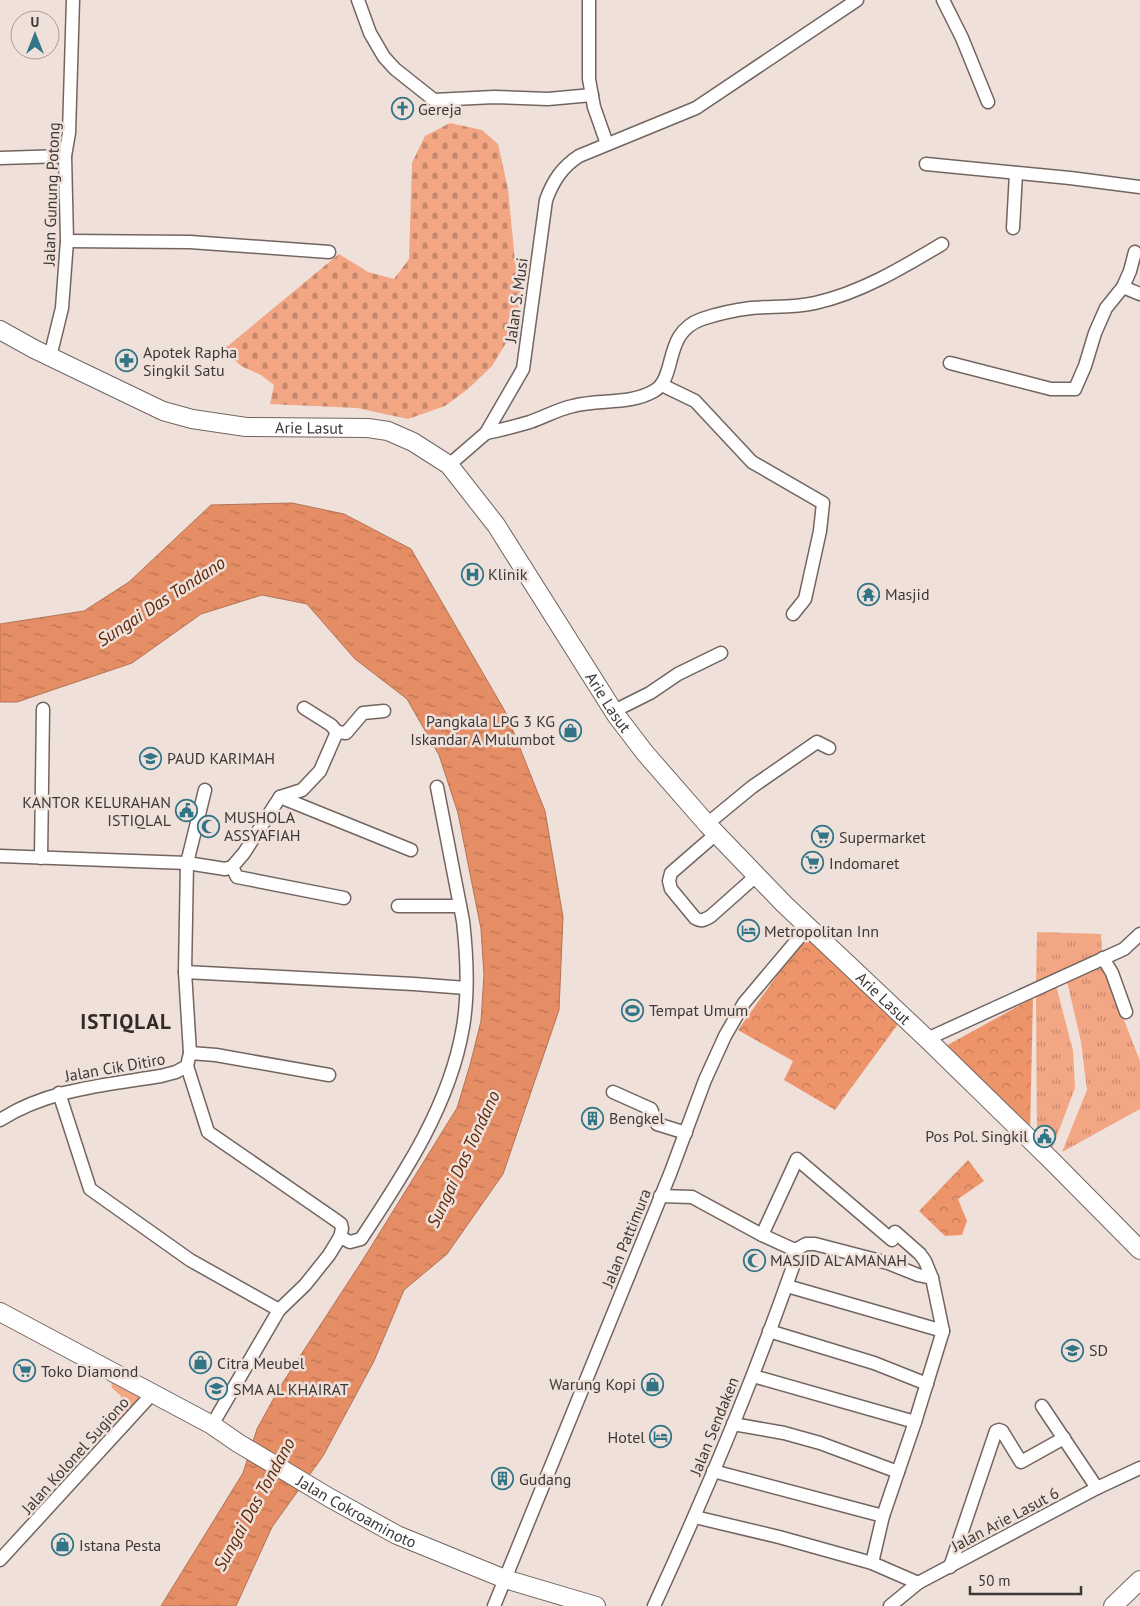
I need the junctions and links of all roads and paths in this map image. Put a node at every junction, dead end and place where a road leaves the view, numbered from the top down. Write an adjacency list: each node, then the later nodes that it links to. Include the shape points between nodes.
1 (74, 0): 9 (street, Jalan Gunung Potong, via 69,133)
2 (358, 0): 6 (street, via 370,33 384,58 434,100)
3 (589, 0): 6 (street)
4 (857, 0): 8 (street, Jalan S. Musi, via 696,108)
5 (943, 0): 7 (street)
6 (592, 96): 8 (street)
7 (988, 102)
8 (607, 144): 25 (street, Jalan S. Musi, via 569,162 552,184 546,200 524,369)
9 (65, 156): 10 (street); 15 (street, Jalan Gunung Potong)
10 (0, 158)
11 (926, 164): 12 (street)
12 (1016, 173): 13 (street); 14 (street)
13 (1140, 187)
14 (1013, 228)
15 (67, 241): 17 (street, via 190,242); 22 (street, Jalan Gunung Potong, via 62,308)
16 (942, 244): 24 (street, via 861,288 832,298 801,306 737,310 690,324 672,352)
17 (329, 252)
18 (1135, 252): 19 (street)
19 (1123, 287): 20 (street); 23 (street, via 1106,308 1075,389 1051,389)
20 (1140, 294)
21 (0, 330): 22 (main road, Arie Lasut)
22 (50, 357): 26 (main road, Arie Lasut, via 163,412 246,427 388,431 414,442)
23 (950, 364)
24 (662, 385): 25 (street, via 638,397 573,406); 27 (street, via 694,401 752,462 823,503 808,590)
25 (486, 433): 26 (street, Jalan S. Musi)
26 (449, 465): 32 (main road, Arie Lasut, via 496,525)
27 (793, 614)
28 (721, 653): 32 (street)
29 (304, 708): 33 (street)
30 (43, 709): 41 (street)
31 (384, 711): 33 (street, via 363,713 346,733)
32 (614, 711): 38 (main road, Arie Lasut, via 644,753)
33 (337, 732): 37 (street, via 320,771 302,790)
34 (829, 748): 38 (street, via 817,742 752,787)
35 (437, 787): 47 (street)
36 (205, 790): 42 (street, Jalan Cik Ditiro)
37 (280, 797): 39 (street); 43 (street)
38 (711, 829): 44 (main road, Arie Lasut); 44 (street, via 671,873 669,881 671,890 694,918 704,921)
39 (411, 850)
40 (0, 856): 41 (street)
41 (41, 858): 42 (street)
42 (187, 863): 43 (street); 51 (street, Jalan Cik Ditiro)
43 (232, 867): 45 (street, via 237,877)
44 (756, 876): 48 (main road, Arie Lasut)
45 (344, 898)
46 (398, 906): 47 (street)
47 (460, 906): 52 (street, via 465,939)
48 (808, 927): 54 (main road, Arie Lasut); 61 (street, Jalan Pattimura, via 744,1003 705,1080)
49 (1140, 934): 50 (street, via 1124,948)
50 (1103, 958): 53 (street); 54 (street)
51 (185, 972): 52 (street); 55 (street, Jalan Cik Ditiro)
52 (466, 988): 64 (street, via 463,1027 450,1079 438,1109 416,1152 362,1239 350,1242)
53 (1126, 1012)
54 (927, 1039): 65 (main road, Arie Lasut)
55 (190, 1053): 56 (street, Jalan Cik Ditiro); 57 (street)
56 (187, 1066): 59 (street, Jalan Cik Ditiro, via 161,1076); 64 (street, via 208,1132 341,1224)
57 (329, 1075)
58 (613, 1092): 61 (street, via 651,1109 657,1124)
59 (59, 1093): 60 (street, Jalan Cik Ditiro); 69 (street, via 90,1189 190,1260)
60 (0, 1120)
61 (686, 1133): 62 (street, Jalan Pattimura)
62 (660, 1196): 63 (street, via 692,1197); 90 (street, Jalan Pattimura)
63 (762, 1235): 66 (street); 67 (street, via 797,1159 920,1254)
64 (340, 1237): 69 (street, via 305,1285)
65 (1140, 1250)
66 (796, 1252): 67 (street, via 806,1244 815,1244); 68 (street, Jalan Sendaken)
67 (932, 1278): 71 (street)
68 (786, 1286): 71 (street); 72 (street, Jalan Sendaken)
69 (279, 1310): 79 (street)
70 (0, 1312): 75 (main road, Jalan Cokroaminoto)
71 (943, 1331): 74 (street)
72 (769, 1332): 73 (street, Jalan Sendaken); 74 (street, via 874,1362)
73 (752, 1376): 77 (street); 78 (street, Jalan Sendaken)
74 (927, 1384): 77 (street)
75 (153, 1393): 79 (main road, Jalan Cokroaminoto); 87 (street, Jalan Kolonel Sugiono)
76 (1042, 1406): 80 (street)
77 (915, 1422): 83 (street)
78 (733, 1424): 82 (street, Jalan Sendaken); 83 (street, via 820,1443)
79 (212, 1425): 90 (main road, Jalan Cokroaminoto, via 330,1498 397,1534)
80 (1064, 1438): 84 (street); 89 (street, via 1020,1462 1002,1431 996,1431)
81 (1140, 1468): 84 (street, Jalan Arie Lasut 6)
82 (713, 1471): 85 (street); 86 (street, Jalan Sendaken)
83 (898, 1472): 85 (street)
84 (1098, 1488): 89 (street, Jalan Arie Lasut 6)
85 (883, 1516): 88 (street)
86 (695, 1517): 88 (street); 95 (street, Jalan Sendaken)
87 (0, 1560)
88 (872, 1564): 92 (street)
89 (950, 1567): 92 (street, Jalan Arie Lasut 6)
90 (505, 1579): 93 (street, Jalan Pattimura); 94 (main road, Jalan Cokroaminoto)
91 (1140, 1580): 97 (main road)
92 (918, 1583): 96 (street, Jalan Arie Lasut 6)
93 (494, 1606)
94 (596, 1606)
95 (654, 1606)
96 (890, 1606)
97 (1113, 1606)

